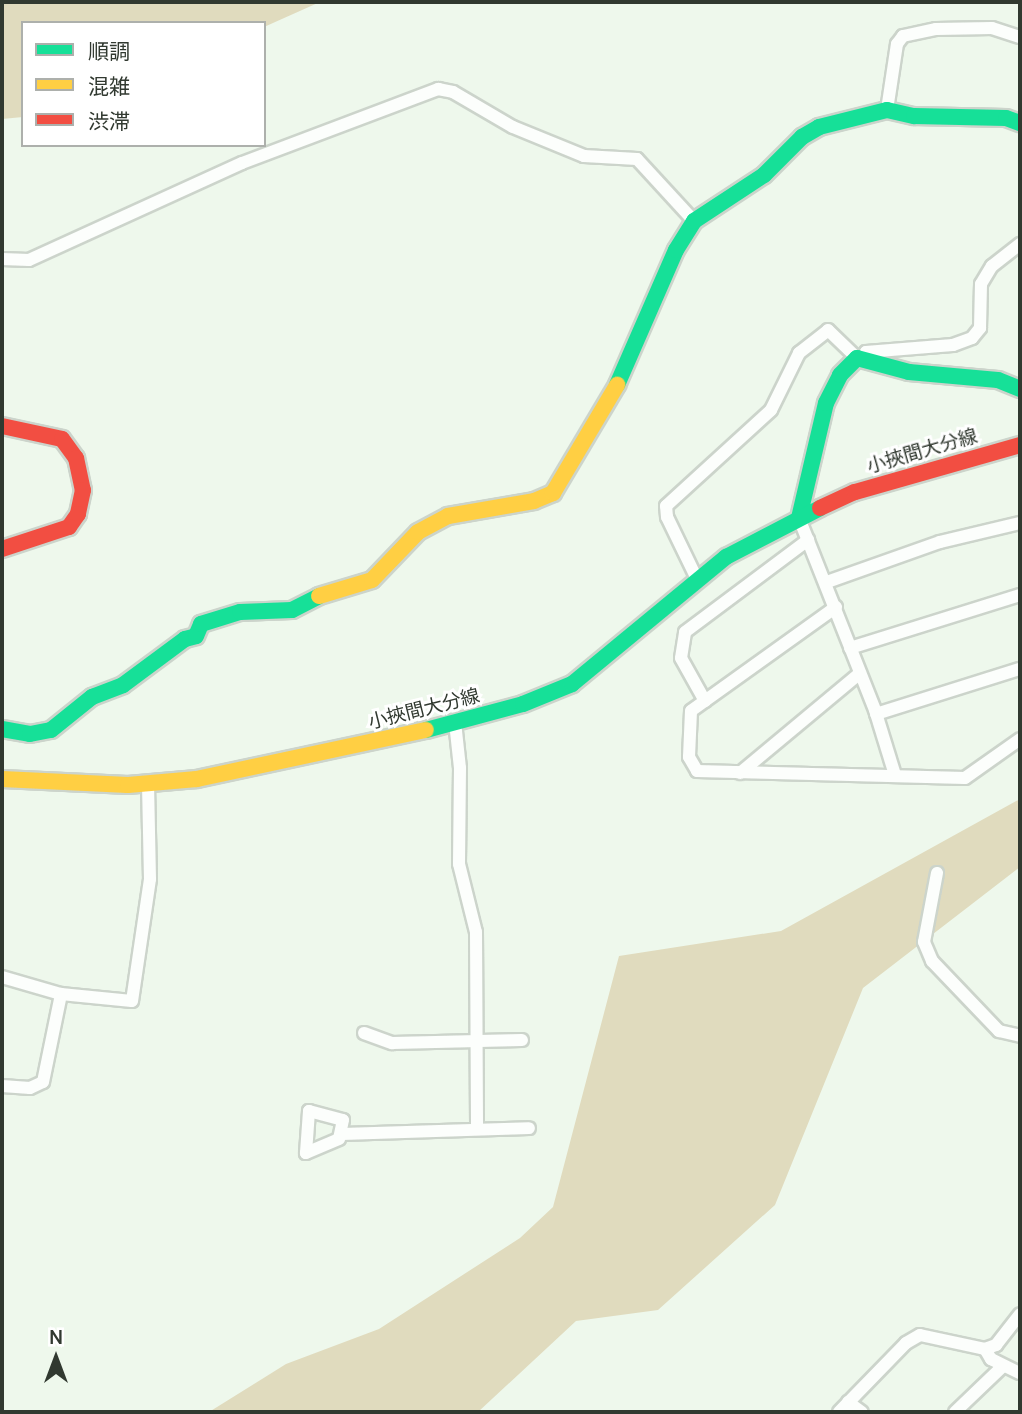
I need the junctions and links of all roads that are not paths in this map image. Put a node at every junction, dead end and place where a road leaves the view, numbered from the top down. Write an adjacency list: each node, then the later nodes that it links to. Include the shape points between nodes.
1 (1020, 37): 2 (street, via 992,29 936,29 904,36 897,44)
2 (887, 110): 3 (main road, via 914,116 1006,118); 4 (main road, via 819,127 802,137 764,175)
3 (1020, 123)
4 (694, 221): 6 (street, via 637,159 584,156 513,127 453,92 438,89 242,163 29,260); 25 (main road, via 676,250 624,374 553,493 534,501 448,516 418,533 372,580 326,593 292,610 240,612 201,624 196,636 185,639 123,685 92,697 51,730 30,734)
5 (1020, 244): 7 (street, via 992,265 981,284 980,328 972,338 953,345 866,352)
6 (2, 259)
7 (861, 358): 8 (main road, via 909,372 998,380); 11 (main road, via 839,375 826,403); 15 (street, via 828,330 799,353 771,410 666,506)
8 (1020, 389)
9 (3, 428): 14 (main road, via 50,433 62,439 74,453 83,490 78,514 69,527)
10 (1020, 445): 11 (main road, 小挾間大分線, via 855,492)
11 (799, 518): 13 (street); 15 (main road, 小挾間大分線, via 726,557)
12 (1020, 523): 16 (street, via 940,542)
13 (807, 540): 16 (street); 22 (street, via 685,632 681,658)
14 (2, 550)
15 (697, 579): 24 (main road, 小挾間大分線, via 617,651 572,684 523,704)
16 (827, 582): 18 (street)
17 (1020, 595): 19 (street)
18 (835, 607): 19 (street); 22 (street)
19 (850, 649): 21 (street)
20 (1020, 669): 23 (street)
21 (860, 673): 23 (street); 27 (street)
22 (705, 701): 27 (street, via 691,711 689,757 697,771)
23 (876, 714): 28 (street)
24 (455, 722): 30 (main road, 小挾間大分線, via 287,762); 36 (street, via 460,768 459,864 474,914)
25 (2, 729)
26 (1020, 739): 28 (street, via 965,778)
27 (740, 773): 28 (street)
28 (895, 775)
29 (2, 779): 30 (main road, 小挾間大分線)
30 (148, 783): 33 (street, via 150,879 132,1001)
31 (937, 873): 35 (street, via 924,942 932,961 999,1031)
32 (2, 977): 33 (street)
33 (61, 994): 38 (street, via 43,1082 30,1088)
34 (365, 1033): 36 (street, via 392,1043)
35 (1020, 1036)
36 (477, 1040): 37 (street); 40 (street)
37 (522, 1040)
38 (2, 1086)
39 (529, 1128): 40 (street)
40 (477, 1129): 41 (street)
41 (342, 1134)
42 (1020, 1314): 43 (street, via 996,1345)
43 (985, 1349): 44 (street); 46 (street, via 920,1335)
44 (1003, 1366): 45 (street); 48 (street)
45 (1020, 1374)
46 (844, 1407): 47 (street)
47 (862, 1412)
48 (956, 1412)

